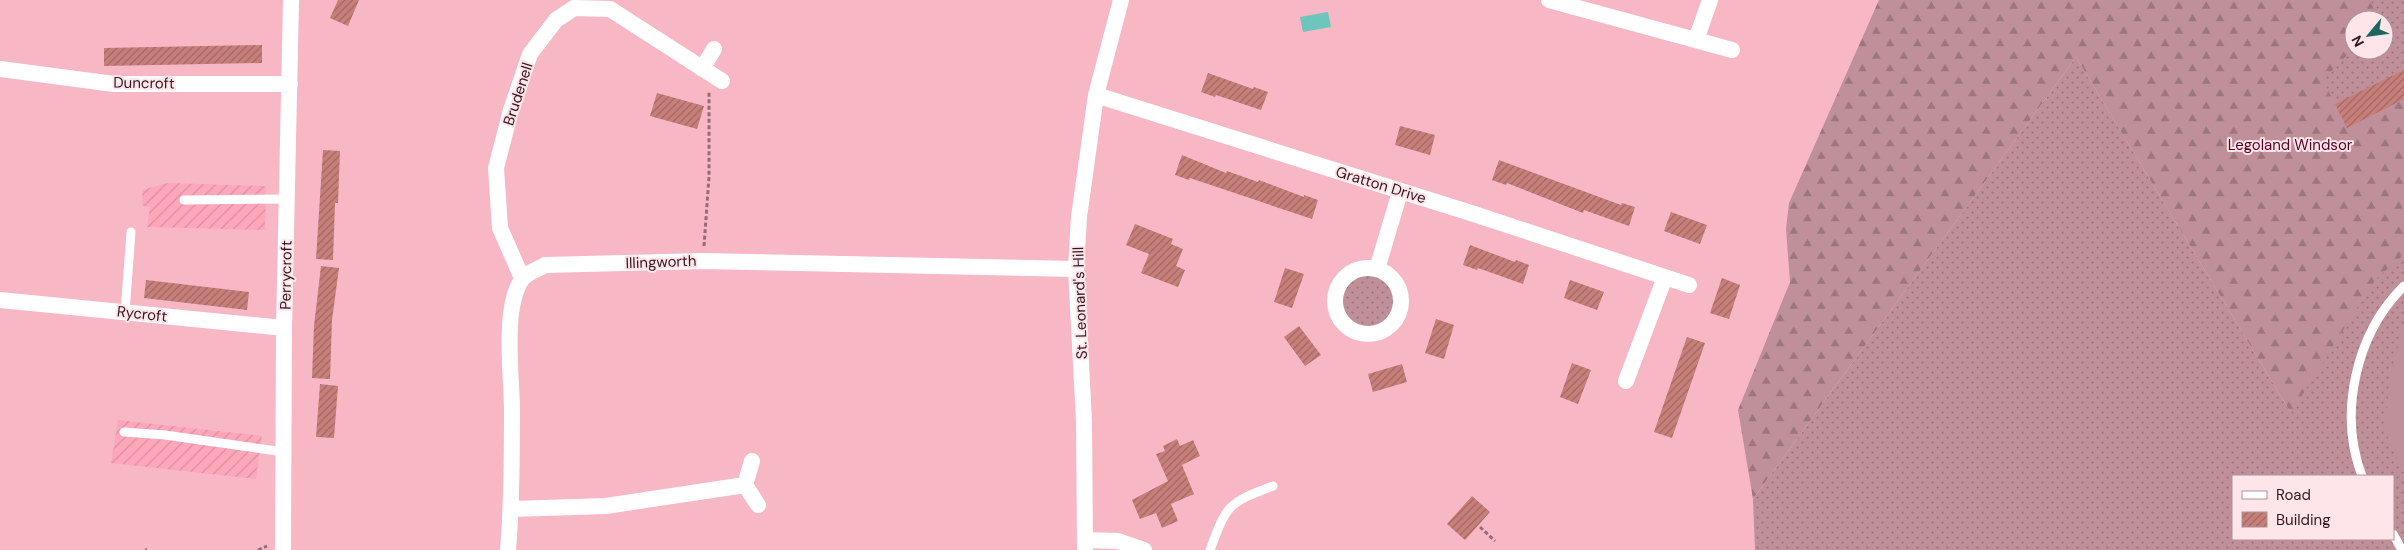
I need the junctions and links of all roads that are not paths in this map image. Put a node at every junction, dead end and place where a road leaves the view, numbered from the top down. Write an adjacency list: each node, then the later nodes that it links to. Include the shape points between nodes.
1 (290, 0): 10 (street, Perrycroft)
2 (1121, 0): 11 (street, St. Leonard's Hill)
3 (1549, 0): 6 (street)
4 (1710, 0): 6 (street)
5 (573, 4): 7 (street, Brudenell, via 610,9 711,74); 19 (street, Brudenell, via 530,54 496,168 500,228)
6 (1696, 40): 8 (street)
7 (714, 49)
8 (1732, 50)
9 (0, 69): 10 (street, Duncroft, via 114,84)
10 (290, 84): 13 (street, Perrycroft)
11 (1096, 95): 12 (street, Gratton Drive); 16 (street, St. Leonard's Hill, via 1079,217)
12 (1400, 192): 17 (street); 18 (street, Gratton Drive)
13 (287, 199): 14 (lane); 24 (street, Perrycroft)
14 (184, 200)
15 (131, 232): 23 (lane)
16 (1076, 269): 19 (street, Illingworth, via 703,261 545,265); 35 (street, St. Leonard's Hill)
17 (1378, 269): 17 (street, via 1388,274 1398,287 1402,303 1399,314 1384,330 1374,334 1354,332 1338,315 1336,293 1340,283 1351,272 1367,267)
18 (1665, 277): 20 (street, Gratton Drive); 25 (street)
19 (522, 278): 33 (street, via 513,302 510,345)
20 (1689, 285)
21 (2404, 286): 29 (lane, via 2377,320 2362,351 2356,377 2352,419)
22 (0, 300): 23 (street, Rycroft)
23 (125, 312): 24 (street, Rycroft)
24 (284, 328): 27 (street, Perrycroft)
25 (1626, 381)
26 (124, 432): 27 (lane)
27 (284, 452): 36 (street, Perrycroft)
28 (752, 461): 30 (street)
29 (2362, 475)
30 (745, 486): 32 (street); 33 (street, via 606,506)
31 (1273, 486): 39 (lane, via 1242,499 1226,511)
32 (758, 505)
33 (512, 510): 37 (street)
34 (2394, 536): 40 (lane)
35 (1085, 545): 38 (street, via 1118,541)
36 (284, 550)
37 (508, 550)
38 (1144, 550)
39 (1210, 550)
40 (2402, 550)

